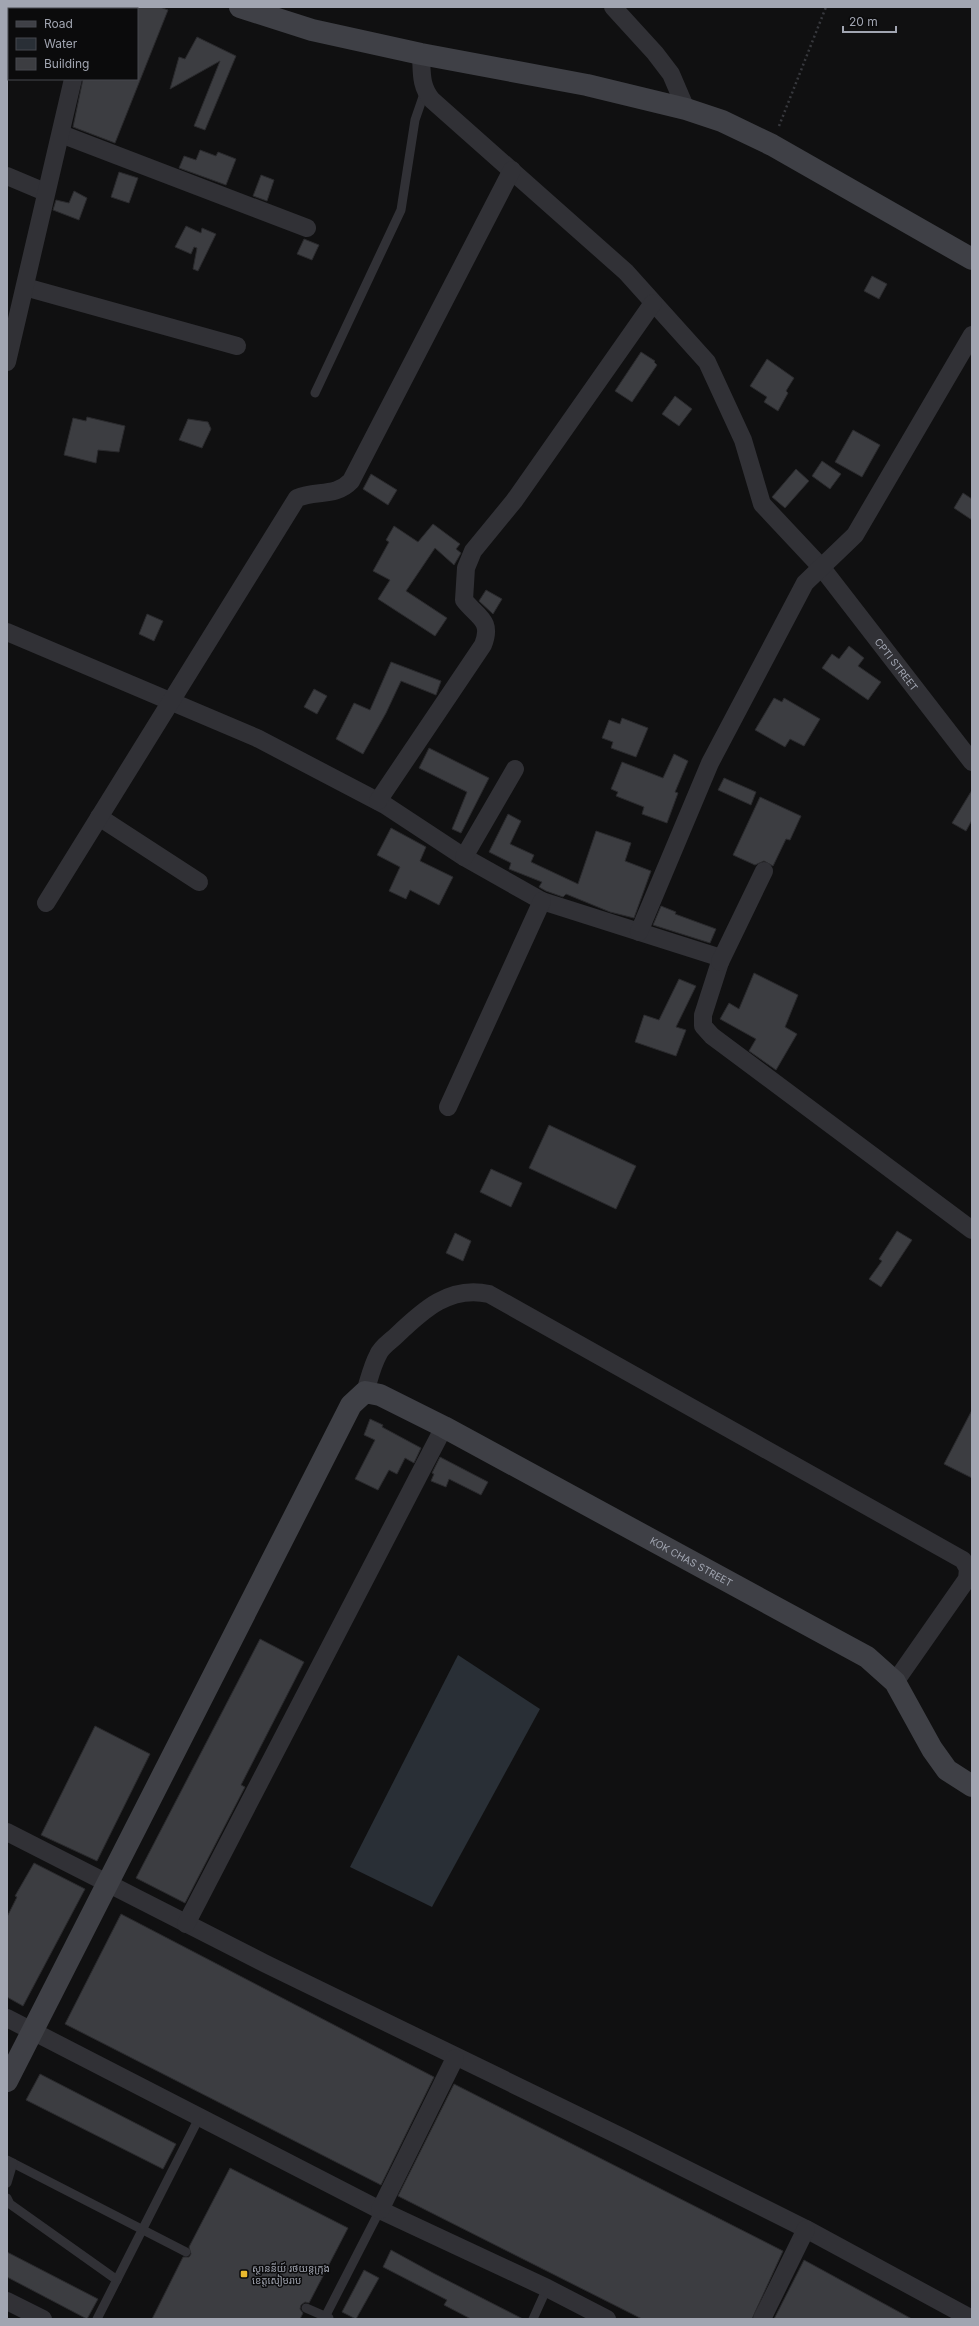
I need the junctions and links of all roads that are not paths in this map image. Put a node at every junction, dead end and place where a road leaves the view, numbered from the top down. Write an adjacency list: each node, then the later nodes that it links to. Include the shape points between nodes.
1 (240, 7): 3 (street)
2 (613, 7): 6 (street, via 655,52 667,69)
3 (421, 54): 5 (street); 6 (street, via 586,85)
4 (73, 80): 7 (street)
5 (425, 91): 8 (street, CPTI STREET); 18 (lane, via 415,120 401,210)
6 (686, 109): 12 (street, via 722,121 772,145)
7 (62, 134): 10 (street); 11 (street)
8 (512, 170): 14 (street, CPTI STREET, via 626,272); 21 (street, via 351,481 344,489 329,493 306,494 297,498)
9 (7, 176): 10 (street)
10 (46, 192): 13 (street)
11 (307, 228)
12 (972, 259)
13 (25, 287): 16 (street); 17 (street)
14 (653, 303): 19 (street, CPTI STREET, via 707,362 743,440 762,504); 24 (street, via 514,501 474,550 466,568 464,600 486,625 487,635 483,645)
15 (972, 335): 19 (street, via 855,535)
16 (237, 346)
17 (7, 362)
18 (315, 393)
19 (822, 568): 22 (street, CPTI STREET); 31 (street, via 805,583 710,763)
20 (7, 632): 21 (street)
21 (171, 700): 24 (street, via 257,738); 25 (street)
22 (972, 762)
23 (515, 769): 26 (street)
24 (378, 801): 26 (street)
25 (99, 817): 28 (street); 30 (street)
26 (464, 857): 29 (street)
27 (764, 871): 32 (street)
28 (199, 882)
29 (542, 901): 31 (street); 33 (street)
30 (46, 903)
31 (639, 932): 32 (street, via 711,954)
32 (720, 962): 34 (street, via 703,1016 703,1026 712,1036)
33 (448, 1107)
34 (972, 1230)
35 (365, 1392): 36 (street, KOK CHAS STREET, via 380,1395); 37 (street, via 378,1353 415,1317 442,1298 477,1291 489,1294 963,1560 968,1569 967,1579); 40 (street, via 351,1405 175,1746)
36 (444, 1427): 37 (street, KOK CHAS STREET, via 867,1657); 41 (street)
37 (895, 1682): 38 (street, KOK CHAS STREET, via 932,1749 947,1770)
38 (972, 1786)
39 (7, 1832): 40 (street)
40 (109, 1884): 41 (street); 43 (street)
41 (186, 1924): 44 (street)
42 (7, 2018): 43 (street)
43 (33, 2031): 45 (street); 46 (street)
44 (456, 2058): 50 (street); 51 (street)
45 (7, 2081)
46 (200, 2116): 50 (street); 52 (lane)
47 (10, 2162): 48 (lane); 52 (lane)
48 (7, 2183)
49 (7, 2198): 54 (lane, via 10,2204)
50 (380, 2210): 55 (street); 58 (lane)
51 (806, 2229): 63 (street); 64 (street)
52 (142, 2230): 53 (lane); 54 (lane)
53 (186, 2252)
54 (117, 2280): 60 (lane)
55 (547, 2288): 61 (lane); 62 (street)
56 (7, 2301): 59 (street)
57 (306, 2308): 58 (lane)
58 (326, 2318)
59 (43, 2319)
60 (97, 2319)
61 (533, 2319)
62 (607, 2319)
63 (762, 2319)
64 (972, 2319)

